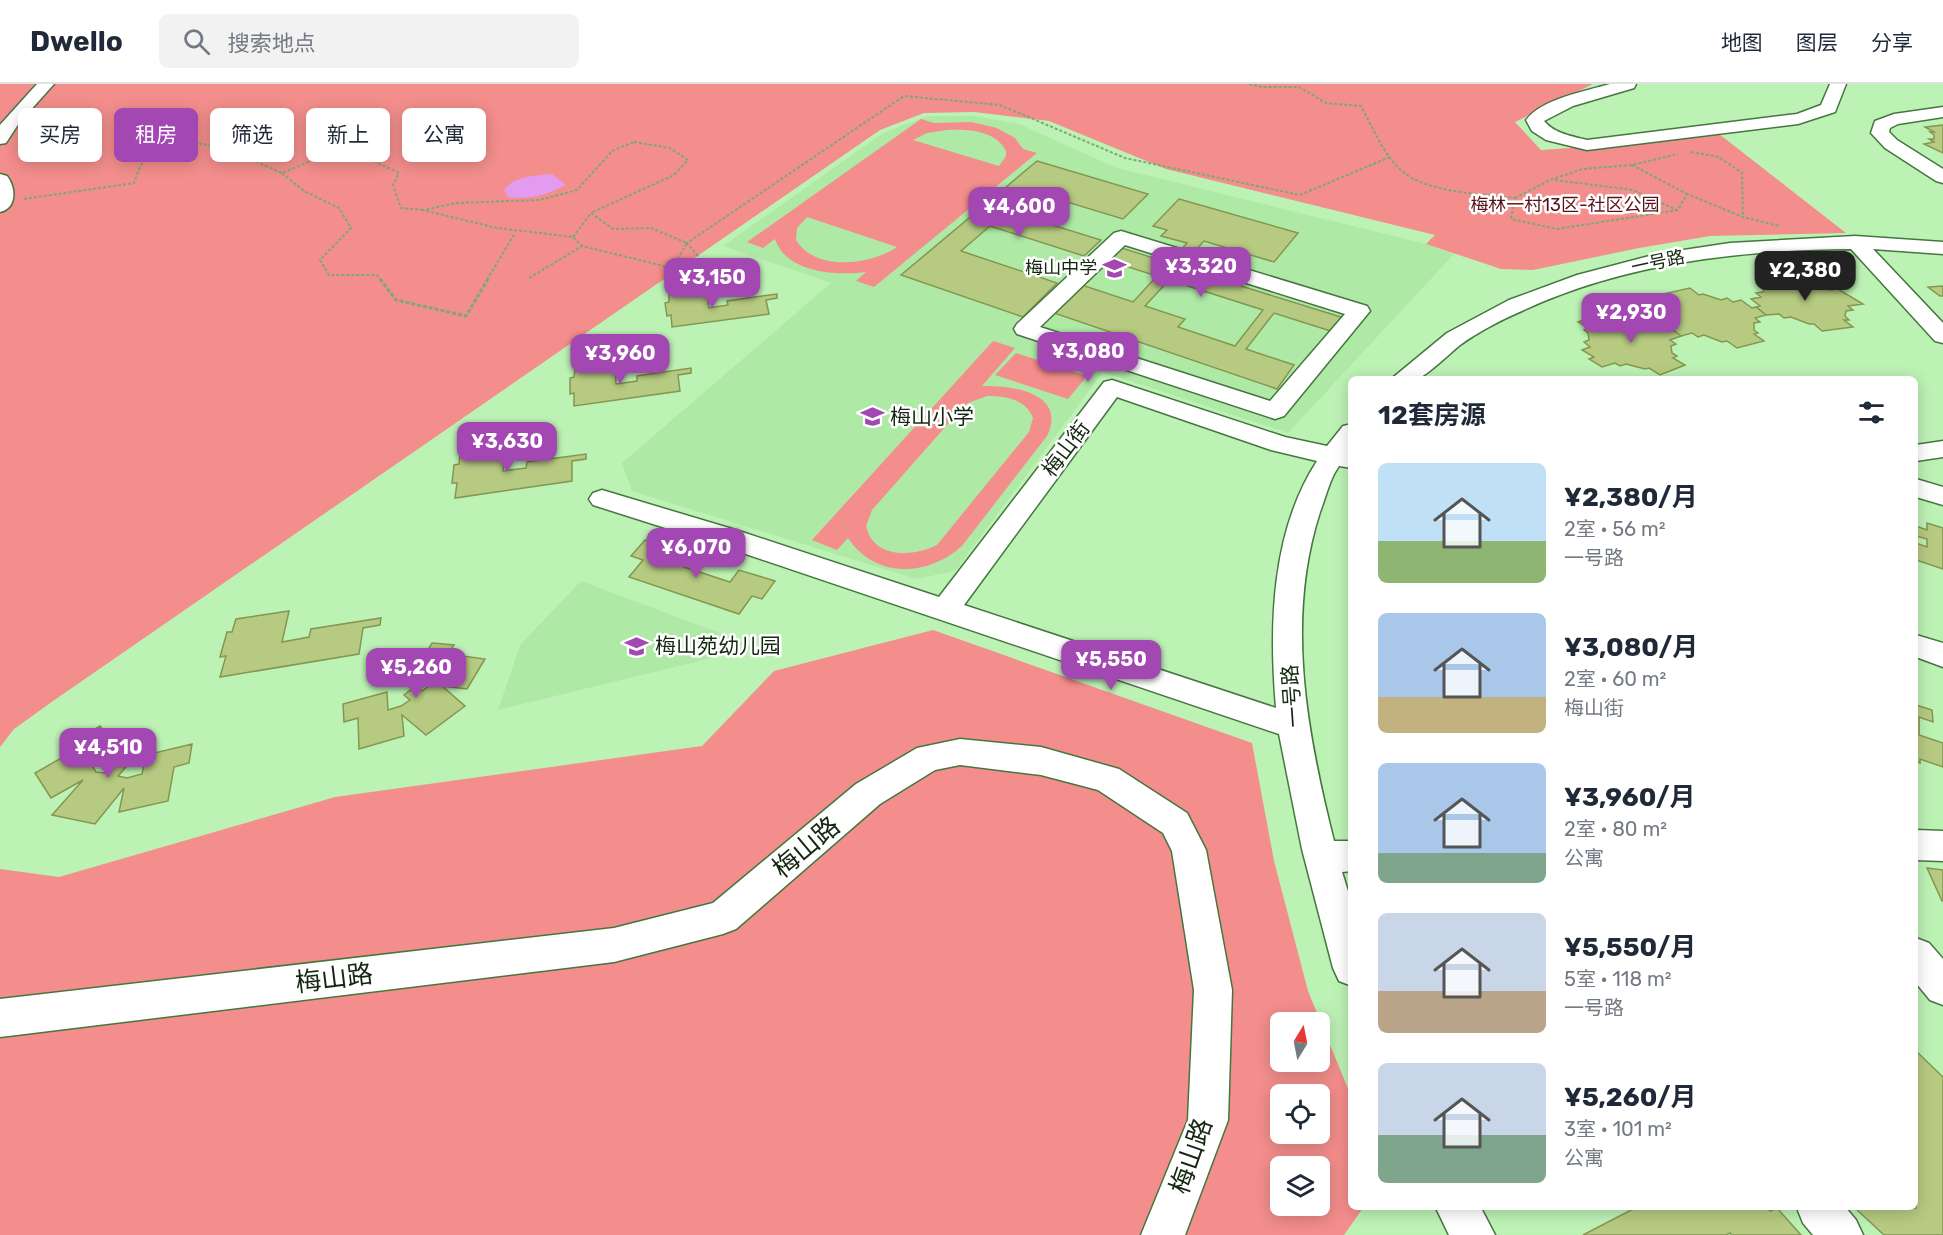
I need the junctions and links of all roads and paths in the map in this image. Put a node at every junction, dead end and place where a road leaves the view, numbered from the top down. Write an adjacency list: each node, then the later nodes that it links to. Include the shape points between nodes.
1 (46, 84): 6 (street)
2 (1249, 84): 7 (path, via 1299,87 1326,103 1361,105)
3 (1628, 84): 4 (street, via 1543,113 1535,120 1538,128 1587,145 1798,119 1829,108)
4 (1838, 84)
5 (1943, 112): 10 (street, via 1894,119 1881,125 1880,133)
6 (0, 139)
7 (1390, 157): 14 (path, via 1404,174 1434,186); 24 (path, via 1300,195 1125,158 1000,105 904,96)
8 (1632, 165): 12 (path, via 1583,169); 13 (path); 19 (path, via 1666,155 1716,154 1742,173)
9 (282, 173): 15 (path, via 205,142 180,143 145,159 134,183); 16 (path, via 327,154 367,158 399,173 393,185 401,208); 21 (path, via 304,191 339,208 351,228 320,260 329,275 377,275 396,300 427,308 466,316)
10 (1943, 177)
11 (0, 180): 15 (street)
12 (1550, 180): 14 (path); 17 (path, via 1634,190)
13 (1687, 194): 17 (path); 19 (path)
14 (1515, 198): 17 (path, via 1511,219 1557,229)
15 (1, 204)
16 (423, 210): 18 (path, via 456,203 539,200 577,190 612,152 633,142 670,148 688,160 674,176); 21 (path)
17 (1678, 210)
18 (591, 213): 22 (path); 24 (path, via 613,229 651,228)
19 (1743, 217): 20 (path)
20 (1787, 228)
21 (515, 233): 22 (path)
22 (573, 237): 25 (path)
23 (1855, 242): 26 (street, 一号路); 29 (street); 30 (street, 一号路, via 1699,253 1572,283 1516,305 1463,333)
24 (687, 243): 25 (path, via 672,268); 27 (path)
25 (582, 246): 28 (path)
26 (1943, 248)
27 (698, 256)
28 (529, 278)
29 (1943, 336)
30 (1405, 376)
31 (1179, 380): 31 (street, via 1025,329 1121,237 1359,311 1275,411); 32 (street)
32 (1161, 404): 33 (street, 梅山街, via 1280,444); 39 (street, 梅山街, via 1112,387)
33 (1347, 449): 44 (street, 一号路, via 1318,479 1300,530 1286,611)
34 (1943, 449): 35 (street)
35 (1918, 453)
36 (1918, 489): 37 (street)
37 (1943, 496)
38 (602, 499): 39 (street)
39 (945, 610): 44 (street)
40 (1918, 628): 41 (street)
41 (1943, 636)
42 (1918, 647): 43 (street)
43 (1943, 655)
44 (1292, 726): 47 (street, 一号路)
45 (1918, 845): 46 (street)
46 (1943, 846)
47 (1336, 856): 48 (street, 一号路)
48 (1348, 940)
49 (1918, 957): 50 (street)
50 (1943, 987)
51 (0, 1018): 54 (street, 梅山路, via 614,945 723,918 868,794 928,758 960,752 1041,761 1107,779 1175,824 1189,850 1213,990 1208,1120)
52 (1458, 1210): 55 (street)
53 (1820, 1210): 56 (street)
54 (1163, 1235)
55 (1473, 1235)
56 (1841, 1235)

